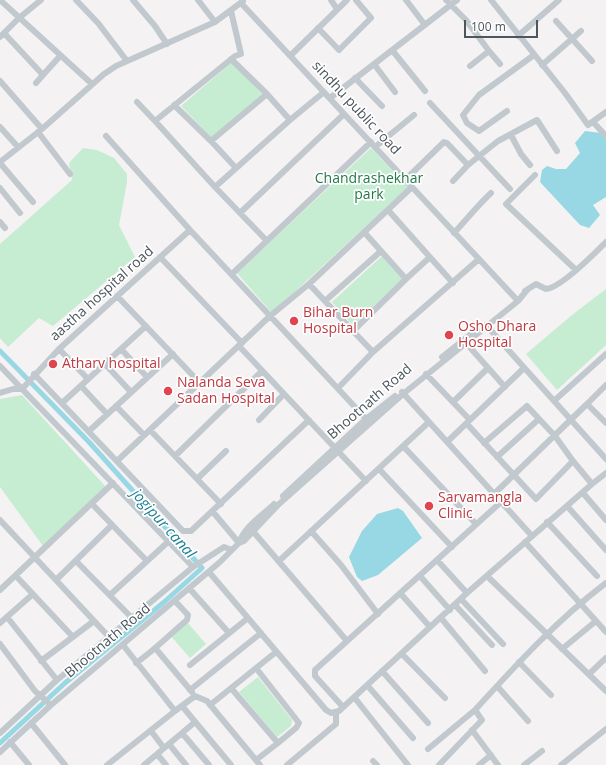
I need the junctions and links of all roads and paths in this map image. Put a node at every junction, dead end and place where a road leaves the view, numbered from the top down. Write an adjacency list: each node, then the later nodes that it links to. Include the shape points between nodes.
1 (0, 0): 17 (street)
2 (41, 0): 17 (street)
3 (76, 0): 33 (street, via 98,23)
4 (133, 0): 26 (street, via 156,26)
5 (198, 0): 19 (street)
6 (331, 0): 15 (street)
7 (347, 0): 15 (street)
8 (356, 0): 21 (street, via 371,18 339,50)
9 (406, 0): 20 (street)
10 (457, 0): 14 (street)
11 (491, 0): 24 (street)
12 (559, 0): 24 (street)
13 (243, 1): 16 (street); 31 (street, sindhu public road)
14 (448, 3): 20 (street); 28 (street, via 466,20)
15 (337, 9): 21 (street)
16 (231, 11): 19 (street); 32 (street, via 241,54)
17 (19, 18): 23 (street); 30 (street)
18 (556, 21): 25 (street)
19 (216, 22): 26 (street)
20 (425, 25): 27 (street)
21 (318, 28): 31 (street)
22 (581, 31): 25 (street)
23 (2, 35): 39 (street)
24 (518, 36): 29 (street)
25 (572, 39): 34 (street); 37 (street)
26 (167, 44): 33 (street)
27 (392, 50): 35 (street); 44 (street)
28 (489, 51): 36 (street); 38 (street)
29 (534, 55): 37 (street); 53 (street, via 479,95 463,115 467,123 479,131)
30 (60, 56): 39 (street); 43 (street)
31 (290, 56): 45 (street, sindhu public road)
32 (231, 59): 47 (street); 51 (street)
33 (127, 61): 43 (street)
34 (592, 62)
35 (374, 64): 40 (street); 46 (street)
36 (500, 64)
37 (542, 65): 59 (street, via 566,93 588,125)
38 (470, 66)
39 (43, 75): 42 (street)
40 (355, 78): 48 (street); 52 (street)
41 (0, 81): 61 (street)
42 (36, 82)
43 (92, 84): 61 (street)
44 (425, 91)
45 (324, 92): 48 (street, sindhu public road); 57 (street)
46 (395, 92)
47 (267, 94): 57 (street); 65 (street)
48 (330, 98): 55 (street, sindhu public road)
49 (137, 102): 58 (street)
50 (430, 103): 70 (street)
51 (174, 105): 58 (street); 65 (street)
52 (382, 106)
53 (507, 111)
54 (606, 112): 59 (street)
55 (344, 114): 66 (street, sindhu public road); 87 (street)
56 (414, 115): 68 (street)
57 (290, 120): 74 (street)
58 (155, 121): 79 (street)
59 (593, 122): 64 (street)
60 (0, 127): 67 (street)
61 (40, 130): 67 (street); 75 (street)
62 (511, 135): 69 (street, via 537,120); 70 (street, via 498,141); 73 (street)
63 (106, 136): 90 (street)
64 (606, 136)
65 (211, 141): 74 (street)
66 (371, 142): 68 (street, sindhu public road); 93 (street)
67 (18, 147): 71 (street)
68 (375, 147): 77 (street, sindhu public road)
69 (557, 151)
70 (480, 155): 72 (street); 82 (street)
71 (0, 162): 84 (street)
72 (468, 165): 77 (street, via 446,142); 78 (street)
73 (530, 165)
74 (236, 168): 79 (street)
75 (70, 174)
76 (535, 175): 99 (street, via 506,204)
77 (405, 180): 80 (street, sindhu public road)
78 (453, 181)
79 (215, 187): 87 (street)
80 (412, 187): 85 (street); 92 (street, sindhu public road)
81 (0, 188): 86 (street)
82 (510, 189)
83 (491, 193): 92 (street, via 478,204 476,210)
84 (33, 202)
85 (388, 210): 91 (street); 97 (street)
86 (20, 213)
87 (240, 213): 93 (street)
88 (0, 222): 89 (street)
89 (5, 228)
90 (190, 230): 96 (street, aastha hospital road); 100 (street)
91 (364, 232): 95 (street); 103 (street)
92 (454, 233): 98 (street, sindhu public road)
93 (267, 241): 100 (street)
94 (606, 242): 99 (street, Bhootnath Road)
95 (381, 251): 101 (street); 106 (street)
96 (160, 257): 104 (street, aastha hospital road); 112 (street)
97 (430, 257): 101 (street); 102 (street)
98 (479, 259): 102 (street); 105 (street, sindhu public road)
99 (576, 270): 105 (street, Bhootnath Road, via 550,289 536,284)
100 (232, 274): 107 (street)
101 (406, 279): 110 (street)
102 (453, 283): 115 (street)
103 (309, 284): 106 (street); 107 (street)
104 (118, 297): 109 (street); 113 (street, aastha hospital road)
105 (516, 300): 108 (street, Bhootnath Road)
106 (324, 301): 110 (street)
107 (270, 316): 112 (street); 132 (street)
108 (486, 325): 111 (street, Bhootnath Road); 121 (street); 134 (street, Bhootnath Road)
109 (146, 326): 114 (street); 116 (street)
110 (353, 331): 115 (street)
111 (466, 343): 120 (street); 123 (street, Bhootnath Road)
112 (240, 345): 122 (street); 127 (street)
113 (59, 349): 124 (street, aastha hospital road); 126 (street)
114 (120, 349): 118 (street); 125 (street)
115 (373, 352): 132 (street)
116 (173, 354): 125 (street); 127 (street)
117 (606, 354): 137 (street)
118 (104, 364): 126 (street); 133 (street)
119 (0, 366): 130 (street)
120 (488, 368): 131 (street); 138 (street)
121 (524, 368): 131 (street); 137 (street)
122 (262, 371): 136 (street); 160 (street)
123 (426, 374): 134 (street, Bhootnath Road); 138 (street)
124 (33, 376): 130 (street, aastha hospital road); 139 (street)
125 (147, 377): 133 (street)
126 (88, 379): 128 (street)
127 (200, 383): 151 (street)
128 (81, 386): 139 (street); 142 (street)
129 (606, 386): 140 (street)
130 (23, 387): 135 (street); 170 (street)
131 (505, 387): 149 (street)
132 (338, 388): 147 (street)
133 (131, 392): 141 (street)
134 (402, 392): 147 (street, Bhootnath Road); 148 (street)
135 (0, 393)
136 (284, 394): 144 (street); 145 (street)
137 (555, 400): 146 (street)
138 (453, 402): 149 (street)
139 (62, 403): 152 (street)
140 (587, 404): 146 (street); 150 (street)
141 (116, 406): 142 (street); 153 (street)
142 (107, 414): 152 (street)
143 (539, 419): 154 (street); 156 (street, via 527,406); 161 (street)
144 (259, 420)
145 (309, 420): 158 (street); 176 (street)
146 (572, 420): 154 (street); 162 (street)
147 (368, 421): 158 (street, Bhootnath Road)
148 (429, 422): 155 (street); 157 (street)
149 (469, 422): 155 (street); 156 (street)
150 (606, 424)
151 (150, 430): 153 (street); 160 (street)
152 (89, 431): 163 (street)
153 (144, 435): 163 (street)
154 (555, 436): 164 (street); 167 (street)
155 (448, 442): 173 (street)
156 (484, 443): 161 (street)
157 (403, 446): 165 (street); 182 (street)
158 (338, 450): 169 (street); 184 (street, Bhootnath Road)
159 (226, 451): 168 (street)
160 (175, 456): 168 (street)
161 (498, 457): 167 (street)
162 (606, 459)
163 (117, 461): 178 (street, via 183,531 191,531)
164 (572, 461): 167 (street, via 536,499); 171 (street)
165 (379, 468): 169 (street); 190 (street)
166 (606, 473): 171 (street)
167 (513, 474): 173 (street)
168 (197, 479): 176 (street)
169 (366, 481): 185 (street)
170 (113, 483): 175 (street); 187 (street)
171 (592, 484): 172 (street)
172 (583, 493): 177 (street); 180 (street)
173 (494, 494): 174 (street)
174 (501, 502): 182 (street); 186 (street)
175 (92, 504): 183 (street); 193 (street)
176 (221, 504): 178 (street)
177 (567, 506): 181 (street); 192 (street)
178 (212, 512): 189 (street)
179 (0, 520): 193 (street)
180 (606, 520)
181 (547, 522): 186 (street); 203 (street)
182 (476, 524): 190 (street)
183 (112, 525): 195 (street); 196 (street)
184 (252, 529): 189 (street, Bhootnath Road, via 241,537); 197 (street)
185 (311, 531): 197 (street); 217 (street)
186 (532, 536): 188 (street)
187 (169, 541): 196 (street); 198 (street)
188 (525, 542): 202 (street); 214 (street)
189 (240, 543): 191 (street, Bhootnath Road)
190 (452, 547): 194 (street)
191 (232, 550): 198 (street, Bhootnath Road, via 224,547); 199 (street, Bhootnath Road)
192 (606, 550)
193 (35, 558): 200 (street); 204 (street)
194 (437, 560): 201 (street); 208 (street)
195 (76, 561): 204 (street); 211 (street)
196 (147, 561): 211 (street)
197 (279, 561): 232 (street)
198 (195, 566): 219 (street, Bhootnath Road)
199 (209, 572): 206 (street, Bhootnath Road); 220 (street)
200 (16, 576): 207 (street); 209 (street)
201 (420, 576): 210 (street); 216 (street)
202 (487, 576): 208 (street); 229 (street)
203 (597, 576)
204 (56, 580): 222 (street)
205 (606, 583): 214 (street)
206 (189, 588): 213 (street, Bhootnath Road); 227 (street)
207 (0, 590)
208 (467, 593): 212 (street)
209 (33, 594): 218 (street); 230 (street)
210 (401, 594): 217 (street); 225 (street)
211 (110, 595): 219 (street)
212 (461, 599): 215 (street); 233 (street)
213 (175, 600): 234 (street, Bhootnath Road); 237 (street, via 188,615 187,620 162,640)
214 (581, 604): 223 (street); 229 (street)
215 (455, 605): 216 (street); 235 (street)
216 (450, 610): 221 (street)
217 (378, 614): 232 (street)
218 (7, 617): 224 (street); 242 (street)
219 (132, 618): 231 (street, Bhootnath Road)
220 (248, 618): 227 (street); 228 (street)
221 (441, 618): 225 (street); 248 (street)
222 (94, 621): 230 (street); 231 (street)
223 (596, 621): 226 (street); 238 (street)
224 (0, 623)
225 (430, 627): 240 (street)
226 (606, 632)
227 (229, 633): 245 (street)
228 (261, 633): 239 (street); 254 (street)
229 (547, 634): 238 (street); 243 (street)
230 (72, 637): 242 (street)
231 (110, 638): 250 (street, Bhootnath Road)
232 (347, 642): 264 (street, via 314,672)
233 (503, 644)
234 (123, 645): 244 (street); 261 (street, Bhootnath Road)
235 (492, 645)
236 (1, 647): 257 (street)
237 (156, 649): 244 (street); 254 (street)
238 (562, 649): 249 (street)
239 (276, 652): 246 (street); 267 (street, via 326,710 331,714)
240 (402, 654): 247 (street); 260 (street)
241 (606, 658): 249 (street)
242 (41, 661): 250 (street)
243 (519, 662): 252 (street); 256 (street)
244 (136, 663): 266 (street)
245 (190, 665)
246 (256, 668): 253 (street); 279 (street, via 299,723)
247 (382, 671): 251 (street); 271 (street)
248 (485, 671)
249 (588, 674): 255 (street)
250 (57, 680): 257 (street, Bhootnath Road)
251 (367, 685): 259 (street); 277 (street)
252 (497, 686): 265 (street); 268 (street)
253 (231, 688): 262 (street); 279 (street)
254 (190, 690): 258 (street)
255 (606, 691)
256 (551, 695)
257 (42, 696): 261 (street); 275 (street, Bhootnath Road)
258 (195, 696): 262 (street); 263 (street)
259 (354, 697): 264 (street); 296 (street)
260 (445, 698)
261 (50, 703): 270 (street, Bhootnath Road)
262 (210, 705): 286 (street)
263 (182, 706): 266 (street); 269 (street)
264 (343, 707): 267 (street)
265 (475, 710): 273 (street, via 482,720); 281 (street)
266 (175, 711): 274 (street)
267 (336, 713): 295 (street, via 336,724)
268 (528, 721)
269 (196, 722): 276 (street); 294 (street)
270 (31, 723): 278 (street, Bhootnath Road); 288 (street)
271 (428, 723)
272 (606, 729): 301 (street)
273 (472, 730): 285 (street); 297 (street)
274 (151, 731): 280 (street); 289 (street)
275 (0, 733)
276 (182, 733): 280 (street); 293 (street)
277 (413, 738)
278 (10, 742): 283 (street, Bhootnath Road); 287 (street)
279 (278, 743): 286 (street)
280 (166, 746): 284 (street); 292 (street)
281 (428, 749)
282 (542, 751): 300 (street)
283 (0, 752)
284 (157, 754): 290 (street); 291 (street)
285 (491, 755): 298 (street); 299 (street)
286 (258, 763)
287 (27, 764)
288 (65, 765)
289 (107, 765)
290 (144, 765)
291 (166, 765)
292 (186, 765)
293 (209, 765)
294 (231, 765)
295 (287, 765)
296 (408, 765)
297 (440, 765)
298 (479, 765)
299 (498, 765)
300 (524, 765)
301 (561, 765)

